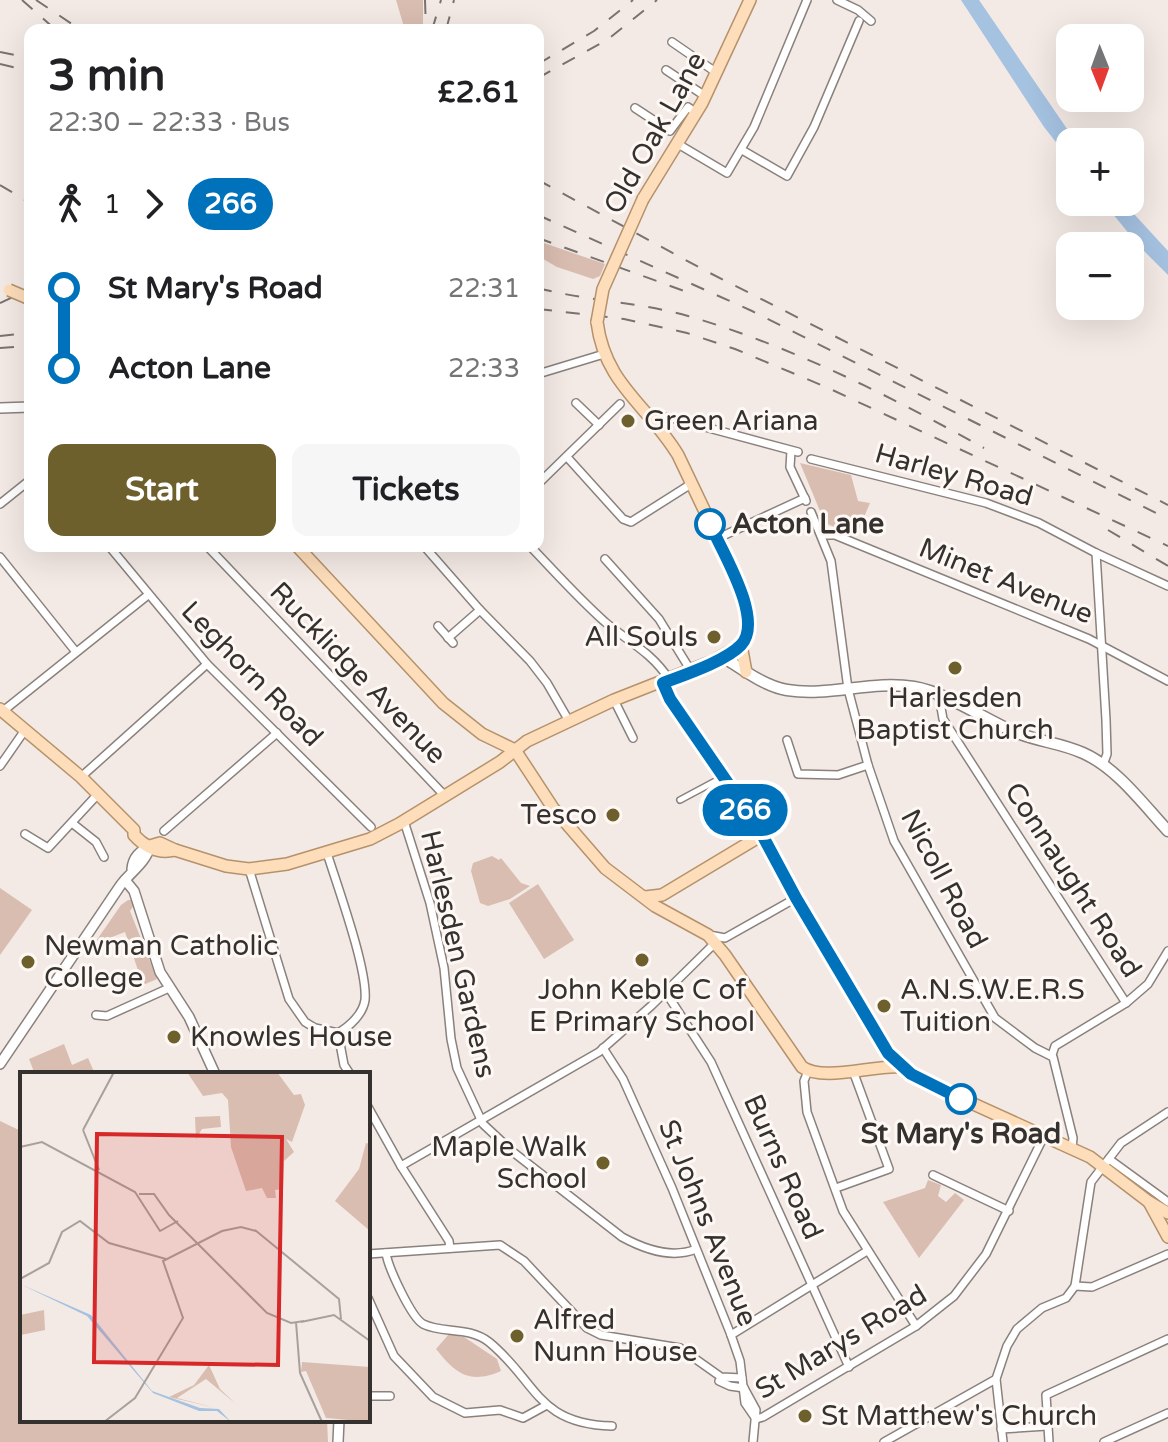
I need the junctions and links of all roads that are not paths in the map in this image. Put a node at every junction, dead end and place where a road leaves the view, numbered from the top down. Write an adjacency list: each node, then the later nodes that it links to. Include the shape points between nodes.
1 (750, 0): 8 (main road, Old Oak Lane)
2 (807, 0): 13 (street)
3 (837, 0): 5 (street)
4 (859, 21): 13 (street, via 787,176)
5 (871, 21)
6 (672, 42): 8 (street)
7 (666, 70): 9 (street)
8 (717, 73): 9 (main road, Old Oak Lane)
9 (705, 96): 11 (main road, Old Oak Lane)
10 (635, 108): 11 (street, via 670,131 688,107)
11 (696, 113): 12 (main road, Old Oak Lane)
12 (678, 144): 13 (street, via 727,173); 16 (main road, Old Oak Lane, bridge, via 643,199 603,289 597,322)
13 (742, 150)
14 (5, 288): 15 (main road, bridge)
15 (24, 296)
16 (604, 354): 17 (street); 22 (main road, via 613,374)
17 (544, 372)
18 (576, 403): 23 (street)
19 (620, 404): 23 (street)
20 (24, 407): 21 (street)
21 (0, 408)
22 (655, 422): 27 (main road); 32 (street, via 668,417 794,452 790,467 806,501)
23 (599, 425): 24 (street)
24 (567, 457): 26 (street); 27 (street, via 631,522)
25 (811, 459): 38 (street, Harley Road, via 986,503)
26 (544, 478)
27 (691, 484): 32 (main road)
28 (24, 485): 29 (street)
29 (0, 504)
30 (811, 512): 31 (street, Nicoll Road)
31 (822, 535): 45 (street, Minet Avenue, via 835,535); 54 (street, Nicoll Road, via 834,575)
32 (716, 539): 46 (main road, via 738,581 749,624)
33 (114, 552): 42 (street, Leghorn Road)
34 (213, 552): 70 (street, Rucklidge Avenue)
35 (303, 552): 63 (main road, via 443,703 482,734)
36 (429, 552): 43 (street)
37 (536, 552): 52 (street, via 575,595 652,656)
38 (1096, 553): 41 (street, Harley Road); 45 (street)
39 (0, 557): 47 (street)
40 (605, 559): 50 (street, via 659,619)
41 (1168, 586)
42 (148, 595): 47 (street); 49 (street, Leghorn Road)
43 (480, 610): 44 (street, via 450,640); 58 (street, via 530,661)
44 (438, 626)
45 (1101, 644): 53 (street, Minet Avenue); 65 (street, via 1107,754)
46 (741, 645): 48 (main road); 51 (main road)
47 (76, 652): 57 (street)
48 (723, 657): 50 (main road); 51 (main road)
49 (207, 664): 60 (street, Leghorn Road); 67 (street)
50 (691, 671): 52 (main road)
51 (746, 672): 54 (main road, via 787,690)
52 (666, 681): 56 (main road); 68 (street, via 670,699)
53 (1168, 681)
54 (848, 689): 55 (main road, via 912,686); 64 (street, Nicoll Road)
55 (939, 696): 65 (main road, via 1020,735); 89 (street, Connaught Road, via 943,719)
56 (614, 700): 58 (main road); 61 (street)
57 (2, 710): 59 (main road)
58 (569, 721): 63 (main road)
59 (25, 730): 66 (street); 67 (main road)
60 (277, 733): 74 (street, Leghorn Road); 78 (street)
61 (633, 738)
62 (787, 740): 64 (street, via 798,774 838,775)
63 (515, 750): 70 (main road); 84 (main road, via 549,802 605,868 645,897)
64 (868, 765): 93 (street, Nicoll Road, via 898,851 995,1018)
65 (1103, 765): 75 (main road)
66 (0, 766)
67 (81, 777): 69 (main road)
68 (723, 777): 71 (street); 77 (street)
69 (98, 794): 73 (street); 78 (main road, via 134,835)
70 (445, 796): 72 (main road)
71 (680, 800)
72 (404, 821): 79 (main road); 102 (street, Harlesden Gardens, via 444,968 457,1068)
73 (72, 823): 76 (street, via 48,848); 80 (street, via 96,842)
74 (371, 827)
75 (1168, 831)
76 (25, 834)
77 (762, 835): 83 (main road); 84 (main road)
78 (159, 843): 81 (main road); 82 (street, via 140,851)
79 (327, 853): 81 (main road); 91 (street, via 365,994 359,1013)
80 (104, 857)
81 (249, 869): 91 (street, via 289,999 305,1022)
82 (122, 883): 87 (street, via 136,897); 95 (street)
83 (796, 898): 85 (street, via 725,938); 94 (main road)
84 (660, 901): 85 (main road)
85 (712, 939): 88 (street); 96 (main road)
86 (1167, 956): 89 (street, via 1148,984)
87 (169, 988): 90 (street, via 107,1016); 98 (street)
88 (665, 991): 92 (street); 119 (street, Burns Road, via 711,1062)
89 (1126, 1003): 93 (street, via 1055,1046)
90 (96, 1015)
91 (338, 1033): 99 (street)
92 (603, 1048): 102 (street); 114 (street, St Johns Avenue, via 628,1090)
93 (1052, 1055): 104 (street)
94 (886, 1059): 97 (main road); 103 (main road)
95 (0, 1064)
96 (808, 1071): 97 (main road); 108 (street, via 807,1112)
97 (853, 1071): 108 (street, via 889,1169)
98 (214, 1072)
99 (349, 1072)
100 (370, 1111): 106 (street)
101 (1168, 1112): 105 (street, via 1121,1143)
102 (481, 1121): 106 (street); 114 (street, Harlesden Gardens, via 503,1145 622,1237 662,1252)
103 (1044, 1136): 104 (main road); 111 (street, St Marys Road)
104 (1072, 1148): 105 (main road)
105 (1106, 1162): 109 (main road); 110 (street); 120 (street, via 1091,1182)
106 (401, 1166): 113 (street)
107 (933, 1175): 111 (street)
108 (836, 1188): 115 (street)
109 (1149, 1202): 110 (main road); 112 (main road)
110 (1167, 1208)
111 (1009, 1211): 122 (street, St Marys Road, via 986,1254 954,1296)
112 (1168, 1237)
113 (450, 1248): 116 (street); 125 (street, via 500,1245 524,1261 587,1328 680,1348)
114 (696, 1249): 123 (street, St Johns Avenue)
115 (867, 1251): 119 (street); 122 (street)
116 (386, 1253): 117 (street); 132 (street, via 412,1312 423,1324 474,1333 489,1342)
117 (370, 1254)
118 (1168, 1254): 120 (street, via 1092,1287)
119 (812, 1285): 123 (street); 126 (street, Burns Road)
120 (1075, 1286): 128 (street, via 1066,1298 1042,1308 1017,1329)
121 (370, 1302): 132 (street, via 394,1356 441,1403 465,1413 500,1410 523,1418)
122 (916, 1326): 126 (street, St Marys Road)
123 (731, 1335): 127 (street, St Johns Avenue)
124 (1168, 1339): 137 (street, via 1052,1390 1046,1395)
125 (706, 1367): 127 (street, via 725,1379); 129 (street, via 720,1381)
126 (849, 1367): 134 (street, St Marys Road)
127 (742, 1378): 129 (street, St Johns Avenue)
128 (996, 1379): 138 (street); 141 (street)
129 (744, 1388): 134 (street, St Johns Avenue, via 745,1403)
130 (370, 1396): 131 (street)
131 (390, 1396)
132 (545, 1406): 136 (street, via 574,1421)
133 (1168, 1413): 144 (street)
134 (756, 1419): 140 (street)
135 (339, 1422): 139 (street)
136 (612, 1426)
137 (1047, 1426): 138 (street); 143 (street)
138 (1001, 1429): 142 (street)
139 (338, 1442)
140 (753, 1442)
141 (884, 1442)
142 (1003, 1442)
143 (1049, 1442)
144 (1104, 1442)

